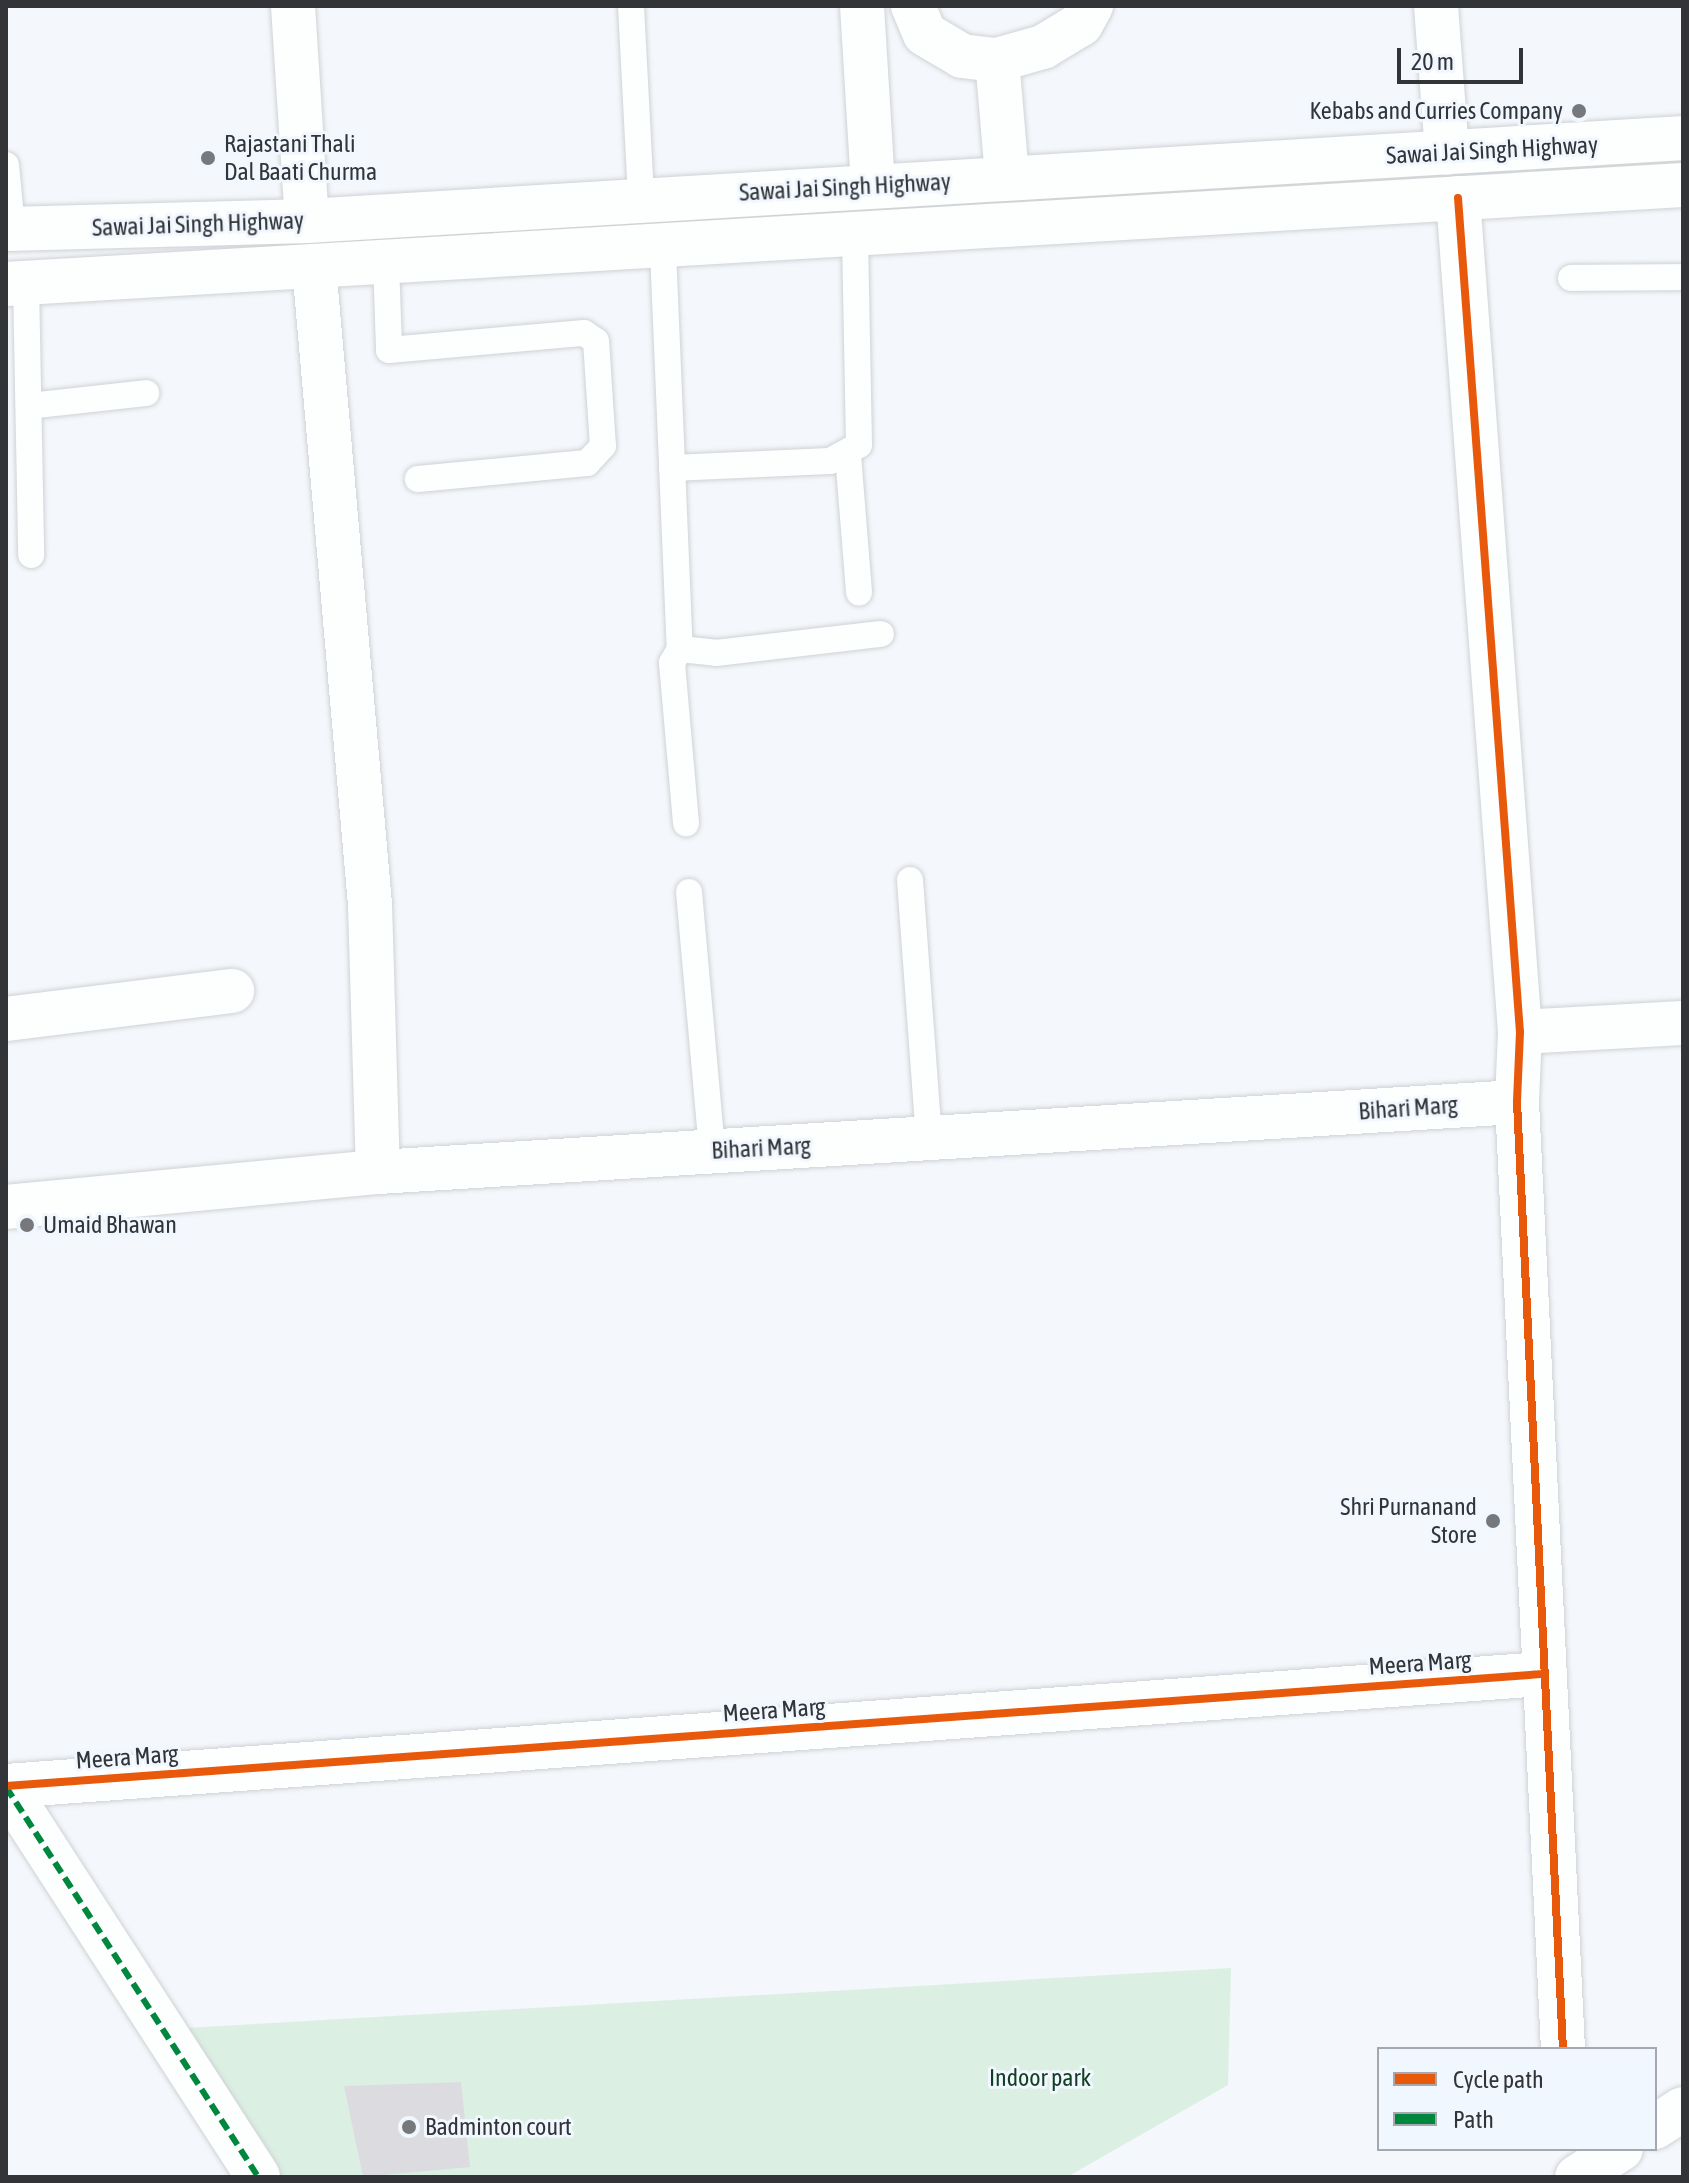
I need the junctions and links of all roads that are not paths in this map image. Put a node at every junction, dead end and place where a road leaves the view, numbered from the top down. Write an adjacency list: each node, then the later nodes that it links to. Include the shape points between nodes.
1 (293, 6): 16 (street)
2 (631, 6): 15 (lane)
3 (862, 6): 13 (street)
4 (913, 6): 7 (street, via 925,34 962,56)
5 (1091, 6): 7 (street, via 1081,24 1043,47)
6 (1436, 6): 9 (street)
7 (997, 60): 11 (street)
8 (1683, 138): 9 (street, Sawai Jai Singh Highway)
9 (1447, 153): 11 (street, Sawai Jai Singh Highway)
10 (6, 165): 17 (lane)
11 (1007, 176): 13 (street, Sawai Jai Singh Highway)
12 (1683, 185): 14 (street)
13 (873, 186): 15 (street, Sawai Jai Singh Highway)
14 (1458, 198): 18 (street); 40 (street)
15 (641, 199): 16 (street, Sawai Jai Singh Highway)
16 (307, 221): 17 (street, Sawai Jai Singh Highway)
17 (9, 229)
18 (855, 239): 19 (street); 27 (lane, via 859,445)
19 (663, 250): 20 (street); 28 (lane)
20 (386, 262): 21 (street); 29 (lane, via 389,350 584,333 596,341 603,446 587,463)
21 (314, 266): 24 (street); 44 (street, via 370,905)
22 (1683, 277): 23 (lane)
23 (1571, 278)
24 (16, 283): 26 (lane)
25 (146, 393): 26 (lane)
26 (29, 406): 30 (lane)
27 (848, 455): 28 (lane); 31 (lane)
28 (672, 468): 33 (lane)
29 (418, 479)
30 (31, 555)
31 (859, 593)
32 (881, 634): 33 (lane, via 716,653)
33 (680, 649): 34 (lane, via 672,663)
34 (686, 823)
35 (910, 880): 42 (lane)
36 (689, 892): 43 (lane)
37 (232, 991): 38 (street)
38 (6, 1019)
39 (1683, 1023): 40 (street)
40 (1520, 1032): 41 (street)
41 (1517, 1102): 42 (street, Bihari Marg); 46 (street)
42 (929, 1138): 43 (street, Bihari Marg)
43 (712, 1151): 44 (street, Bihari Marg)
44 (378, 1172): 45 (street, Bihari Marg)
45 (6, 1207)
46 (1544, 1674): 47 (street, Meera Marg); 48 (street)
47 (6, 1786): 53 (street)
48 (1563, 2047)
49 (1683, 2109): 50 (street)
50 (1657, 2126)
51 (1569, 2151): 54 (street)
52 (1618, 2151): 55 (street)
53 (258, 2177)
54 (1570, 2177)
55 (1577, 2177)

